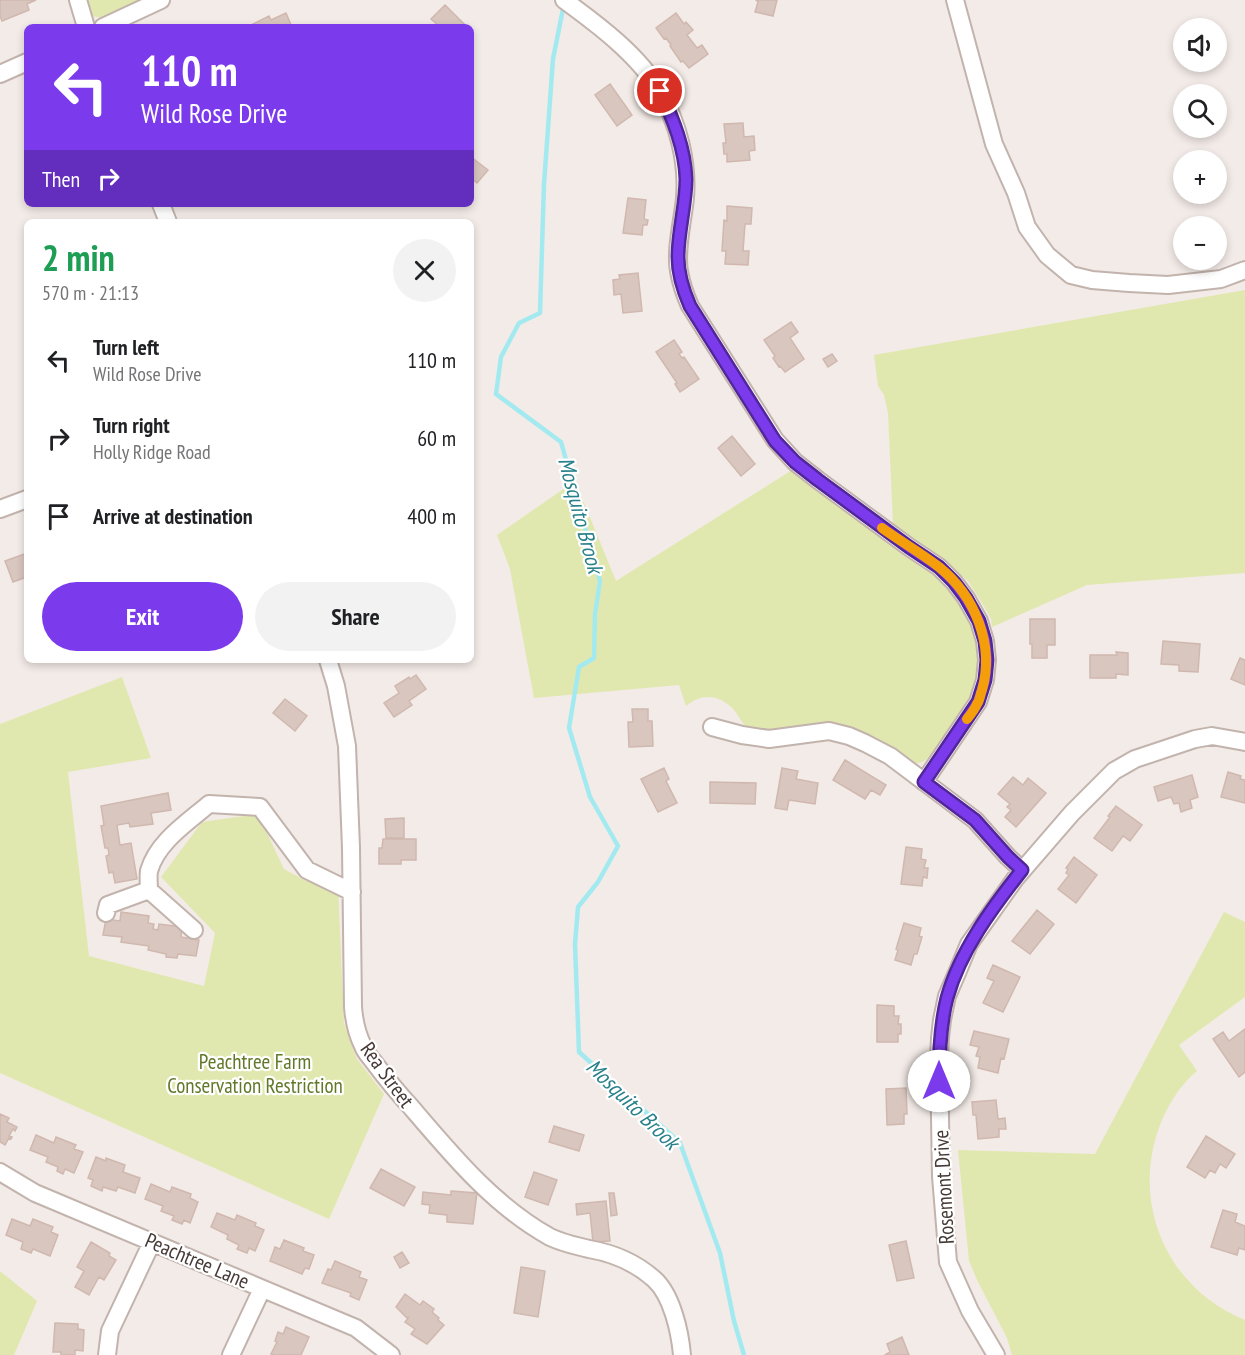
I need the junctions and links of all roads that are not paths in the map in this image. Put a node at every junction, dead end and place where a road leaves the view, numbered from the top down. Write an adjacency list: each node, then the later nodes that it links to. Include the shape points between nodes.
1 (78, 0): 5 (street)
2 (161, 0): 6 (street)
3 (955, 0): 9 (street, via 994,144 1027,227 1047,255 1071,275 1129,283 1168,285 1221,279)
4 (568, 3): 15 (street, via 630,55 660,91 685,165 678,255 683,290 775,441 818,480 939,567 966,598 979,621 987,660 978,702)
5 (85, 24)
6 (109, 24)
7 (24, 63): 8 (street)
8 (0, 74)
9 (1245, 270)
10 (24, 500): 11 (street)
11 (0, 509)
12 (329, 663): 18 (street, Rea Street, via 347,746)
13 (712, 727): 15 (street, via 769,739 829,731 849,736 890,756)
14 (1245, 742): 16 (street, Rosemont Drive, via 1212,735 1135,759 1114,771)
15 (924, 782): 16 (street, via 975,820)
16 (1022, 870): 28 (street, Rosemont Drive, via 969,944 947,996 940,1038 941,1176 948,1262)
17 (149, 890): 18 (street, via 149,873 156,856 172,836 209,804 260,807 307,870); 19 (street, via 108,905); 20 (street)
18 (352, 892): 27 (street, Rea Street, via 353,1007 363,1047 394,1089 490,1194 551,1237 567,1245 615,1256 656,1280 672,1308)
19 (106, 913)
20 (194, 930)
21 (0, 1172): 22 (street, Peachtree Lane, via 35,1193)
22 (152, 1242): 23 (street, Peachtree Lane); 24 (street, via 110,1331)
23 (262, 1289): 25 (street); 26 (street, Peachtree Lane, via 356,1328)
24 (107, 1355)
25 (231, 1355)
26 (391, 1355)
27 (682, 1355)
28 (996, 1355)

